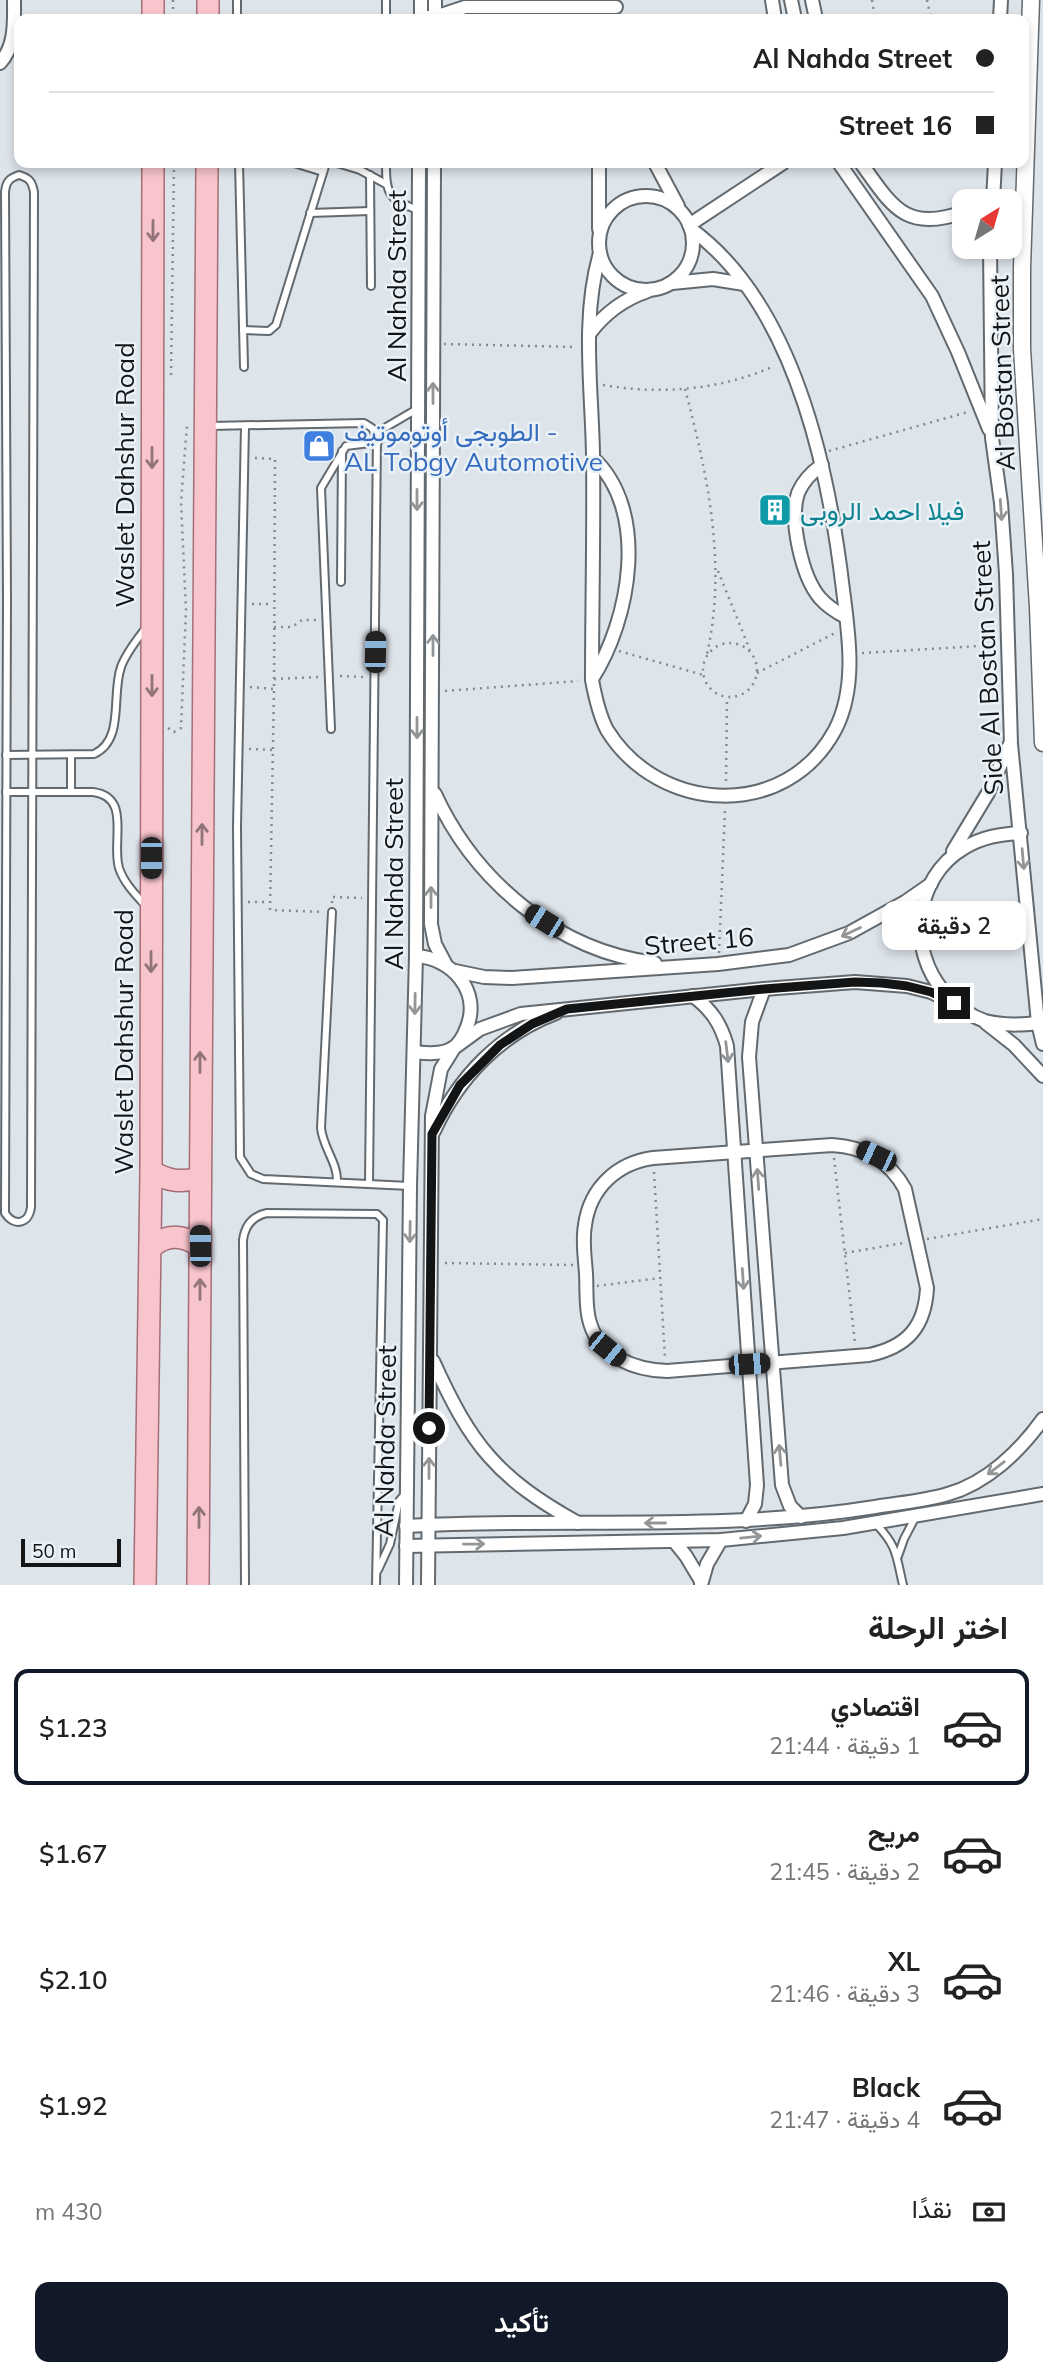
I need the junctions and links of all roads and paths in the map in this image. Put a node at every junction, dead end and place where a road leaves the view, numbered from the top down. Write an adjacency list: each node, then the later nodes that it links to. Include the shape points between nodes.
1 (14, 0): 7 (street, via 13,38)
2 (1031, 0): 6 (street, Al Bostan Street)
3 (596, 9): 4 (street); 5 (street, via 465,7)
4 (616, 9)
5 (443, 14)
6 (1029, 18)
7 (0, 63)
8 (153, 168): 73 (main road, Waslet Dahshur Road, one-way to 73)
9 (207, 168): 54 (main road)
10 (239, 168): 43 (lane)
11 (310, 168): 24 (lane)
12 (324, 168): 24 (lane)
13 (362, 168): 25 (lane)
14 (386, 168): 26 (lane)
15 (419, 168): 28 (street, Al Nahda Street)
16 (434, 168): 42 (street, Al Nahda Street)
17 (598, 168): 34 (street)
18 (658, 168): 31 (street)
19 (776, 168): 33 (street)
20 (842, 168): 52 (street, via 932,296)
21 (865, 168): 32 (street, via 885,197 909,216 924,220)
22 (994, 168): 27 (street)
23 (1024, 168): 95 (street, Al Bostan Street, via 1022,349)
24 (323, 172): 30 (lane)
25 (370, 175): 26 (lane); 29 (lane)
26 (386, 184): 28 (lane, via 394,200)
27 (991, 189)
28 (419, 210): 41 (street, Al Nahda Street)
29 (370, 211): 30 (lane); 39 (lane)
30 (310, 213): 43 (lane, via 276,325 269,331)
31 (682, 213): 33 (street); 34 (street, via 659,198 633,198 611,212)
32 (952, 215)
33 (690, 227): 37 (street, via 690,259); 38 (street)
34 (600, 235): 35 (street)
35 (600, 253): 40 (street, via 619,281); 44 (street, via 592,285)
36 (990, 259): 58 (street, Side Al Bostan Street)
37 (671, 283): 38 (street, via 713,279); 40 (street)
38 (744, 284): 47 (street)
39 (371, 286)
40 (652, 289): 44 (street, via 612,309)
41 (418, 306): 42 (street); 51 (street, Al Nahda Street)
42 (433, 307): 45 (street, Al Nahda Street)
43 (243, 330): 48 (lane)
44 (590, 333): 46 (street)
45 (433, 344): 46 (path); 89 (street, Al Nahda Street, one-way to 45)
46 (590, 347): 49 (street)
47 (787, 360): 50 (path, via 737,379); 64 (street)
48 (244, 367)
49 (591, 384): 50 (path); 63 (street)
50 (685, 389): 67 (path, via 705,475)
51 (418, 409): 56 (lane); 101 (street, Al Nahda Street, one-way to 101)
52 (981, 409): 58 (street); 64 (path)
53 (188, 414): 92 (path, via 181,502 186,610 181,728 174,732)
54 (205, 426): 55 (lane); 140 (main road, one-way to 54)
55 (245, 426): 56 (lane, via 364,423); 62 (lane)
56 (376, 433): 59 (lane)
57 (7, 438): 60 (lane); 66 (lane); 99 (lane, via 5,191 11,177 19,175 33,183 34,192)
58 (992, 438): 76 (street, Side Al Bostan Street, one-way to 76, via 1001,503)
59 (378, 442): 61 (lane, via 352,444); 84 (lane)
60 (0, 444)
61 (342, 451): 68 (lane); 72 (lane, via 321,488)
62 (244, 458): 70 (lane); 71 (path, via 275,458)
63 (593, 458): 77 (street, via 619,492 628,544 624,598); 86 (street)
64 (821, 459): 74 (street, via 836,530); 74 (street, via 799,493 797,534 813,588)
65 (0, 519): 66 (lane)
66 (7, 525): 69 (lane)
67 (717, 567): 78 (path); 79 (path)
68 (341, 582)
69 (4, 599): 91 (lane)
70 (241, 603): 71 (path); 87 (lane)
71 (274, 604): 75 (path)
72 (326, 620): 75 (path); 83 (lane)
73 (152, 621): 100 (lane, via 121,668 109,743 94,754); 114 (main road, Waslet Dahshur Road, one-way to 114)
74 (847, 621): 80 (street); 81 (path)
75 (274, 627): 85 (path)
76 (1007, 644): 80 (path); 94 (street, Side Al Bostan Street)
77 (610, 648): 82 (path); 86 (street)
78 (751, 653): 79 (path, via 739,644 725,643); 81 (path)
79 (707, 654): 82 (path)
80 (849, 654): 106 (street, via 846,699 836,728 819,754 784,782 755,793)
81 (757, 673): 90 (path, via 745,693)
82 (703, 675): 90 (path, via 712,690)
83 (329, 676): 84 (path); 85 (path); 93 (lane)
84 (375, 678): 111 (lane)
85 (274, 679): 88 (path)
86 (592, 680): 89 (path); 106 (street, via 606,727 628,756 673,786)
87 (240, 687): 88 (path); 96 (lane)
88 (274, 689): 97 (path)
89 (433, 692): 102 (street, Al Nahda Street)
90 (727, 697): 106 (path)
91 (3, 703): 98 (lane)
92 (168, 728)
93 (331, 729)
94 (1011, 744): 108 (street, Side Al Bostan Street); 109 (street)
95 (1043, 744)
96 (239, 749): 97 (path); 112 (lane)
97 (273, 750): 113 (path)
98 (6, 755): 99 (lane); 103 (lane)
99 (32, 755): 100 (lane); 104 (lane)
100 (71, 755): 105 (lane)
101 (417, 789): 102 (street); 116 (street, Al Nahda Street)
102 (432, 789): 118 (street, via 476,862 530,913 586,944); 119 (street, Al Nahda Street, one-way to 102, via 435,944 431,923)
103 (6, 792): 104 (lane); 107 (lane)
104 (32, 792): 105 (lane); 138 (lane, via 31,1207 25,1221 17,1223 5,1213)
105 (71, 792): 114 (lane, via 99,793 115,805 120,871)
106 (726, 796): 117 (path)
107 (3, 833): 120 (lane)
108 (1021, 833): 109 (street, via 980,839); 126 (street, Side Al Bostan Street, one-way to 126)
109 (946, 862): 110 (street)
110 (930, 884): 117 (street, Street 16, one-way to 117, via 877,919 820,945 789,955); 123 (street, via 919,934 936,984)
111 (372, 899): 115 (path, via 332,897); 142 (lane)
112 (237, 902): 113 (path); 141 (lane, via 240,1157 251,1174 263,1179)
113 (270, 902): 115 (path, via 270,910)
114 (151, 912): 139 (main road, Waslet Dahshur Road, one-way to 139)
115 (332, 912): 141 (lane, via 321,1128)
116 (416, 956): 119 (street, Street 16); 129 (street, Al Nahda Street, one-way to 129)
117 (718, 964): 118 (street, Street 16)
118 (679, 966): 119 (street, Street 16, via 512,978 484,977)
119 (450, 967): 128 (street, Al Nahda Street, via 468,991 471,1013)
120 (3, 988): 131 (lane)
121 (764, 989): 122 (street, Street 16); 123 (street, Street 16, via 882,983 931,992); 135 (street, via 749,1045)
122 (693, 996): 124 (street, Street 16); 136 (street, one-way to 136, via 719,1023 727,1046)
123 (954, 1003): 125 (street)
124 (567, 1009): 128 (street, Street 16, via 507,1017); 133 (street, via 524,1029 486,1057 460,1085)
125 (983, 1020): 126 (street); 130 (street)
126 (1038, 1023): 127 (street, Side Al Bostan Street)
127 (1043, 1044)
128 (454, 1048): 129 (street); 133 (street, Al Nahda Street, via 441,1069)
129 (414, 1052): 143 (street, Al Nahda Street)
130 (1043, 1076)
131 (6, 1084): 132 (lane); 138 (lane)
132 (0, 1089)
133 (432, 1134): 149 (street, Al Nahda Street)
134 (832, 1145): 135 (street); 145 (street, via 862,1149 898,1176); 148 (path)
135 (756, 1150): 136 (street); 155 (street, one-way to 135)
136 (734, 1152): 137 (street); 156 (street, one-way to 156)
137 (653, 1158): 150 (street, via 614,1173 594,1197 584,1227); 151 (path)
138 (3, 1160)
139 (151, 1171): 140 (main road, via 169,1180); 147 (main road, Waslet Dahshur Road)
140 (199, 1178): 146 (main road)
141 (337, 1182): 142 (lane)
142 (369, 1184): 143 (lane)
143 (411, 1186): 160 (street, Al Nahda Street, one-way to 160)
144 (1043, 1219): 145 (path)
145 (917, 1241): 148 (path); 154 (street, via 927,1289 921,1320 900,1345)
146 (200, 1246): 147 (main road, via 169,1237); 181 (main road, one-way to 146)
147 (150, 1248): 180 (main road, Waslet Dahshur Road)
148 (845, 1253): 154 (path)
149 (431, 1263): 150 (path); 153 (street, Al Nahda Street)
150 (586, 1265): 152 (street)
151 (660, 1278): 152 (path); 157 (path)
152 (587, 1287): 157 (street, via 589,1322 607,1349 634,1367)
153 (430, 1355): 167 (street, via 454,1408 486,1455 528,1494); 169 (street, Al Nahda Street, one-way to 153)
154 (856, 1356): 155 (street)
155 (772, 1363): 156 (street); 164 (street, one-way to 155, via 790,1506 782,1485)
156 (749, 1364): 157 (street); 165 (street, via 757,1485 755,1504)
157 (666, 1371)
158 (1043, 1419): 159 (street)
159 (1038, 1433): 162 (street, one-way to 162, via 994,1469 949,1494)
160 (407, 1492): 170 (street, Al Nahda Street); 178 (lane, via 399,1501 390,1544)
161 (1043, 1494): 163 (street)
162 (841, 1512): 164 (street); 171 (street)
163 (916, 1516): 166 (street); 177 (lane)
164 (801, 1517): 165 (street)
165 (746, 1521): 168 (street)
166 (875, 1522): 171 (street); 177 (lane)
167 (579, 1523): 168 (street, one-way to 167); 169 (street)
168 (699, 1523): 172 (street)
169 (429, 1525): 170 (street); 175 (street, Al Nahda Street)
170 (406, 1526): 176 (street, Al Nahda Street)
171 (843, 1528): 173 (street, one-way to 171)
172 (699, 1540): 173 (street); 174 (street)
173 (721, 1540): 179 (street)
174 (674, 1541): 175 (street, one-way to 174); 179 (street)
175 (429, 1544): 176 (street); 185 (street, Al Nahda Street)
176 (406, 1546): 184 (street, Al Nahda Street)
177 (898, 1556): 186 (lane)
178 (376, 1575): 182 (lane, via 383,1220 377,1214 268,1213 253,1219 243,1240); 183 (lane)
179 (701, 1583)
180 (145, 1585)
181 (198, 1585)
182 (246, 1585)
183 (376, 1585)
184 (406, 1585)
185 (428, 1585)
186 (903, 1585)

